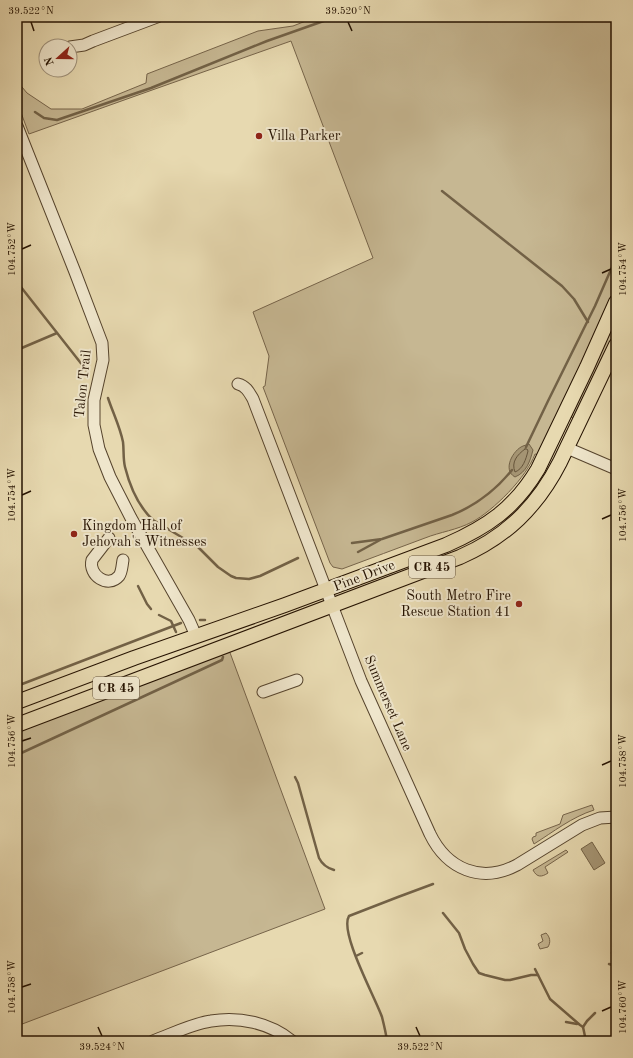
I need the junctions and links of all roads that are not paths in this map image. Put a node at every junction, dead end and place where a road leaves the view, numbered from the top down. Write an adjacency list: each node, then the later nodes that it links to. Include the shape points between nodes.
1 (157, 17): 2 (street)
2 (78, 45)
3 (17, 126): 13 (street, Talon Trail, via 102,343 103,360 94,400 94,425 99,449 131,518)
4 (616, 302): 11 (main road, Pine Drive / CR 45, via 541,463 528,484 508,506 484,526 464,536)
5 (616, 344): 7 (main road, Pine Drive / CR 45)
6 (238, 384): 11 (street, Summerset Lane, via 247,389 253,399)
7 (567, 448): 8 (street); 12 (main road, Pine Drive / CR 45, via 535,501 500,535 460,557)
8 (616, 469)
9 (108, 538): 10 (street, via 92,560 94,573 106,581 114,579 120,574)
10 (123, 560)
11 (326, 590): 12 (street, Summerset Lane); 13 (main road, Pine Drive / CR 45)
12 (332, 605): 17 (main road, Pine Drive / CR 45); 18 (street, Summerset Lane, via 367,694 434,843 452,862 475,872 501,872 582,825 600,818)
13 (196, 636): 16 (main road, Pine Drive / CR 45)
14 (297, 680): 15 (street)
15 (263, 692)
16 (17, 702)
17 (17, 725)
18 (616, 817)
19 (153, 1041): 20 (street, via 204,1022 232,1020 270,1028)
20 (292, 1041)

